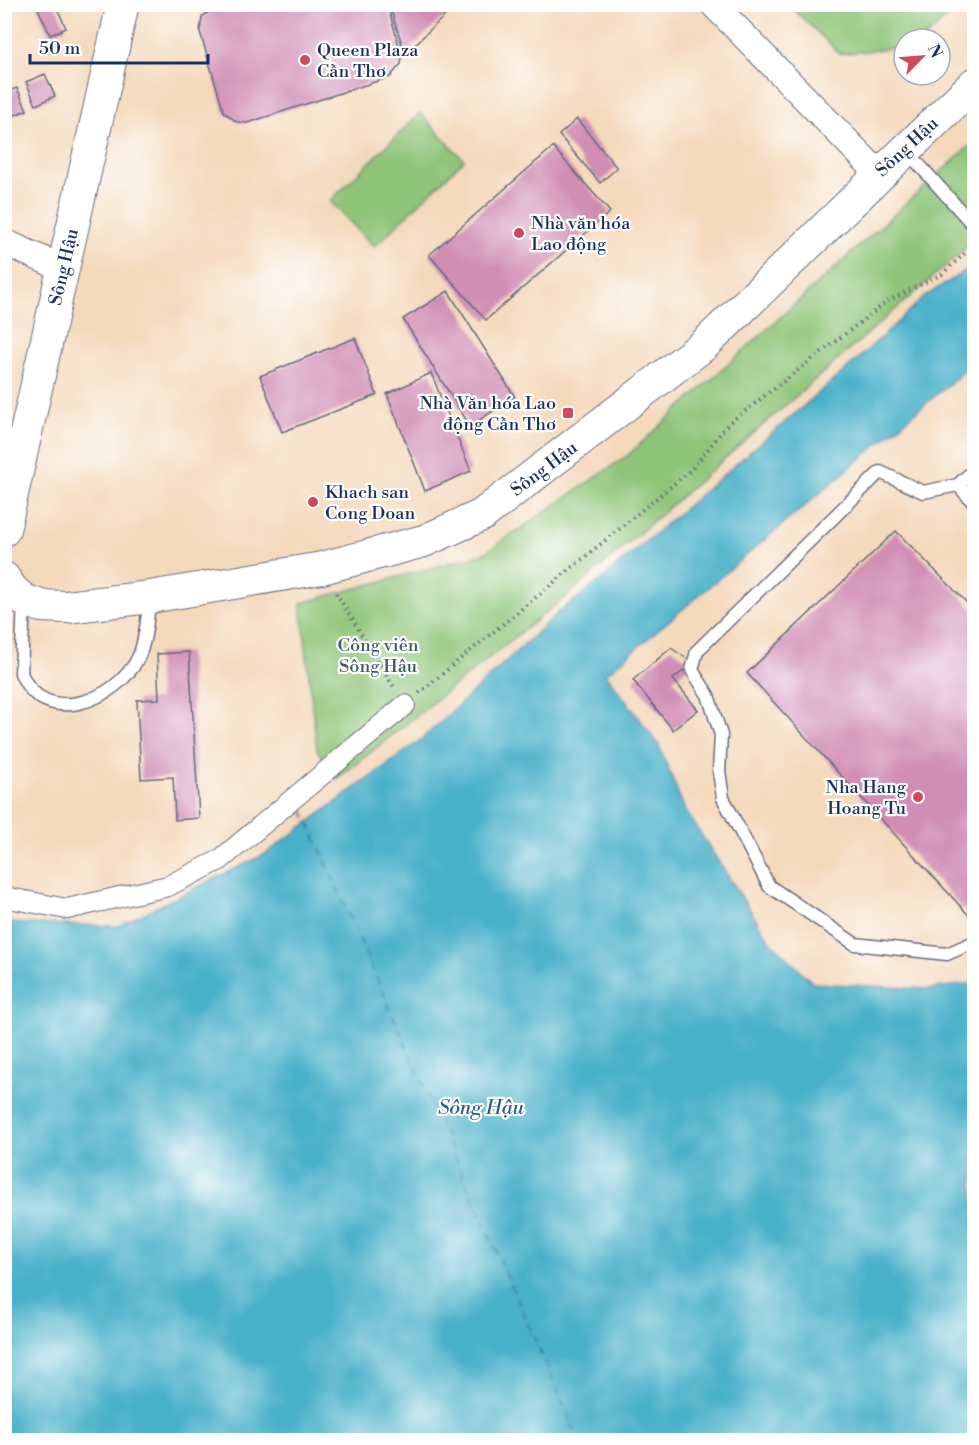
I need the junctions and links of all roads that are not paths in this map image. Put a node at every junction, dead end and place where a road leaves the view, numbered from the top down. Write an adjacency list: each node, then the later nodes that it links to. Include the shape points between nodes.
1 (123, 4): 8 (street, Sông Hậu)
2 (713, 4): 5 (street)
3 (975, 84): 4 (street, Sông Hậu)
4 (905, 150): 5 (street, Sông Hậu); 6 (lane)
5 (879, 174): 14 (street, Sông Hậu, via 704,345 482,515 424,541 322,568)
6 (975, 226)
7 (4, 242): 8 (street)
8 (64, 269): 12 (street, Sông Hậu)
9 (975, 470): 10 (lane)
10 (958, 485): 11 (lane); 17 (lane, via 922,492 880,472 697,651 693,670 708,695 721,735 719,771 723,798 769,886 855,944 948,954)
11 (975, 503)
12 (4, 530)
13 (14, 589): 14 (street, Sông Hậu, via 41,606 66,607); 14 (lane, via 21,673 39,699 56,705 76,705 103,693 127,674 139,657)
14 (150, 597)
15 (405, 705): 16 (street, via 220,860 168,886 67,909)
16 (4, 897)
17 (975, 942)

